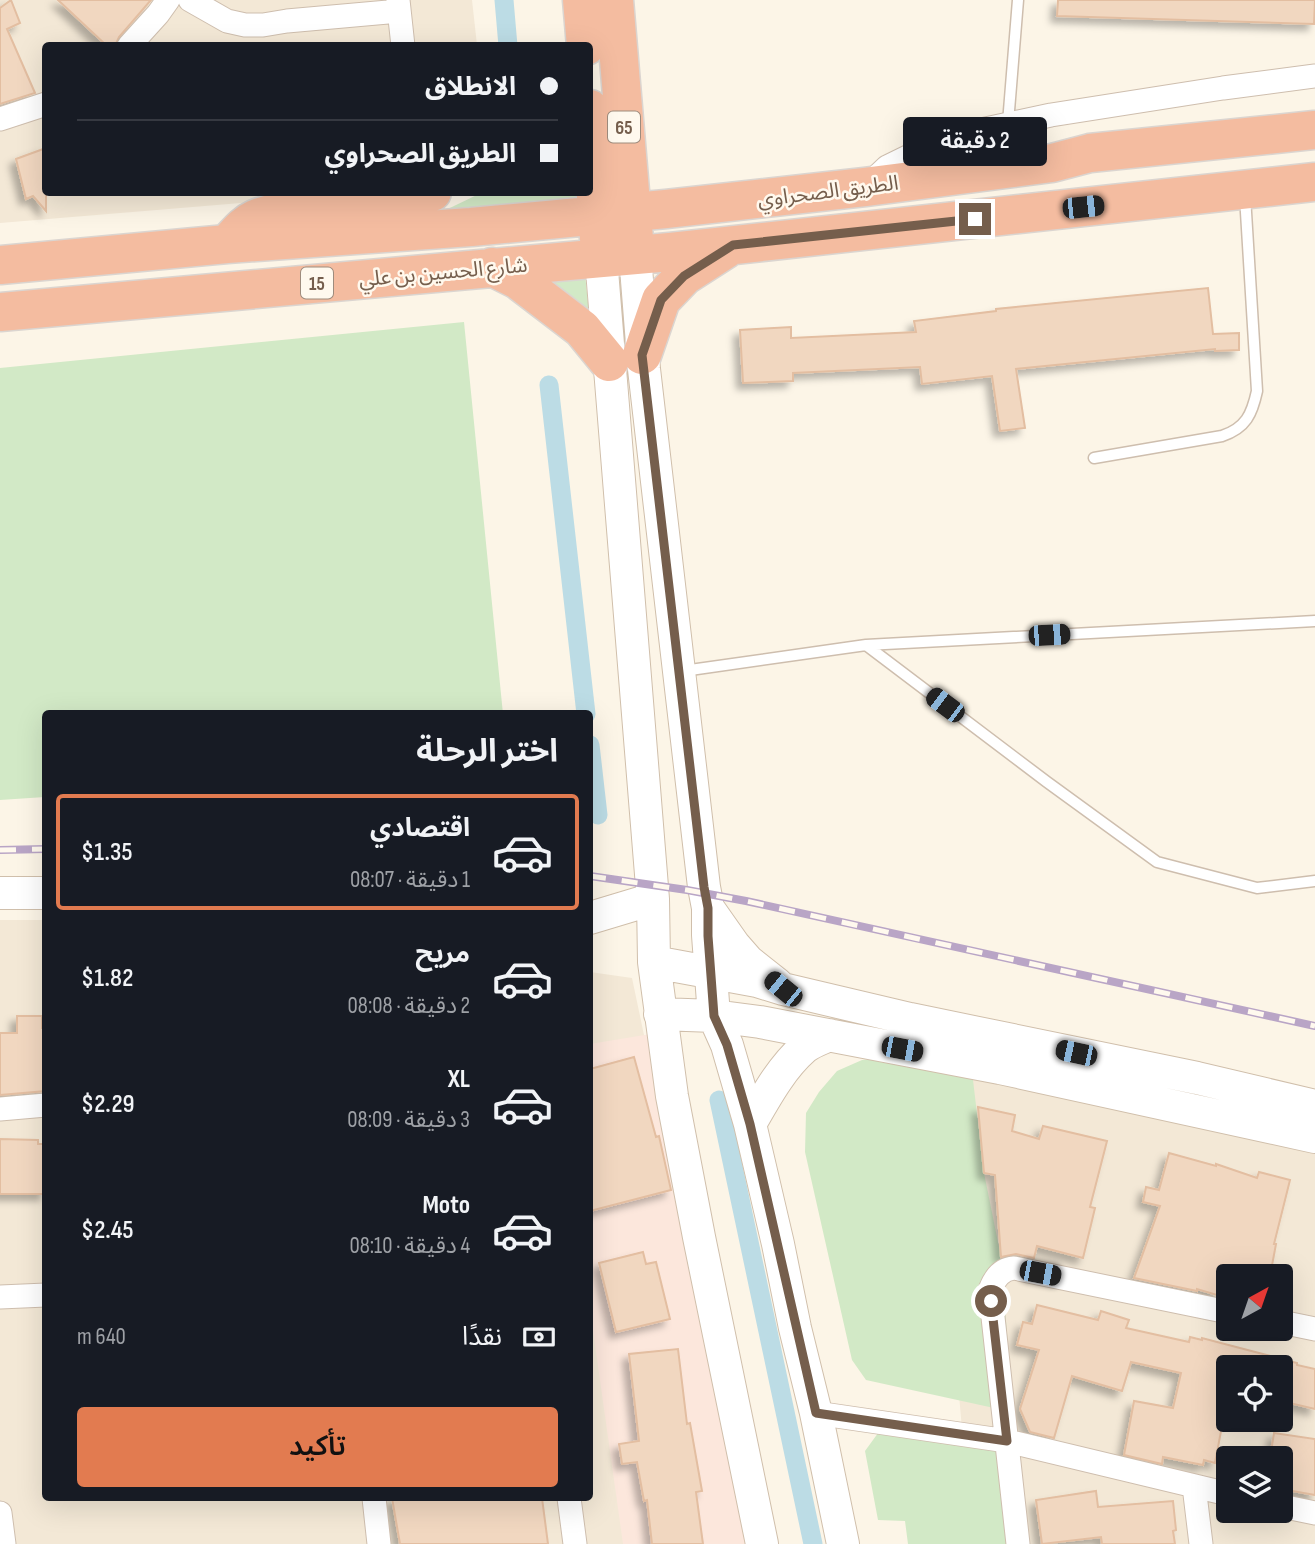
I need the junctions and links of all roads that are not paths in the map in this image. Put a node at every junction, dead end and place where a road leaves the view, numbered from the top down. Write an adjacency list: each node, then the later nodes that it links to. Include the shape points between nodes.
1 (168, 0): 7 (street)
2 (190, 0): 6 (street)
3 (614, 0): 15 (highway, 65)
4 (1018, 0): 13 (lane)
5 (398, 6): 6 (street, via 263,25); 8 (street)
6 (244, 35)
7 (133, 42)
8 (402, 42)
9 (1315, 76): 13 (street)
10 (42, 105): 11 (street)
11 (0, 119)
12 (593, 122): 21 (highway, 65)
13 (1008, 123): 17 (street, via 934,144 887,167)
14 (1315, 130): 17 (highway, الطريق الصحراوي / 15, via 1090,153 1052,163)
15 (625, 140): 20 (highway, via 648,183); 21 (highway, 65)
16 (1315, 182): 18 (highway, الطريق الصحراوي / 15)
17 (865, 187): 20 (highway, الطريق الصحراوي / 15)
18 (1245, 190): 23 (highway, الطريق الصحراوي / 15); 29 (lane, via 1257,391 1254,408 1234,432 1222,436)
19 (418, 196): 22 (highway, via 273,213 253,220)
20 (688, 206): 21 (highway, الطريق الصحراوي / 15)
21 (615, 214): 22 (highway, شارع الحسين بن علي / 15); 24 (highway, 65)
22 (227, 244): 25 (highway, شارع الحسين بن علي / 15)
23 (733, 245): 24 (highway, الطريق الصحراوي / 15); 28 (highway, via 684,276 661,300)
24 (618, 256): 26 (highway, شارع الحسين بن علي / 15); 28 (street)
25 (0, 265)
26 (492, 267): 27 (highway, شارع الحسين بن علي / 15); 28 (highway, via 518,280)
27 (0, 312)
28 (626, 358): 32 (street); 33 (street)
29 (1094, 458)
30 (1315, 621): 31 (lane)
31 (866, 645): 32 (lane); 35 (lane, via 1157,862 1257,888)
32 (680, 671): 34 (street)
33 (650, 853): 34 (street); 38 (street)
34 (701, 853): 39 (street)
35 (1315, 881)
36 (0, 893): 37 (street)
37 (42, 893)
38 (653, 899): 40 (street); 41 (street)
39 (708, 908): 42 (street); 43 (street, via 748,961)
40 (593, 917)
41 (654, 962): 42 (street); 44 (street)
42 (712, 973): 43 (street); 45 (street)
43 (783, 989): 48 (street)
44 (660, 1014): 45 (street); 69 (street, via 689,1185)
45 (714, 1016): 46 (street); 50 (street)
46 (829, 1035): 50 (street, via 794,1058); 51 (street)
47 (42, 1105): 49 (street)
48 (1315, 1105)
49 (0, 1108)
50 (750, 1124): 57 (street)
51 (1315, 1138)
52 (42, 1295): 53 (street)
53 (0, 1297)
54 (1216, 1309): 58 (street, via 1007,1268 990,1290)
55 (1293, 1324): 56 (street)
56 (1315, 1329)
57 (816, 1413): 58 (street); 70 (street)
58 (1007, 1441): 59 (street); 71 (street)
59 (1194, 1486): 60 (street); 72 (street)
60 (1216, 1491)
61 (374, 1501): 67 (street)
62 (569, 1501): 68 (street)
63 (1293, 1508): 65 (street)
64 (0, 1513): 66 (street)
65 (1315, 1513)
66 (4, 1544)
67 (379, 1544)
68 (575, 1544)
69 (762, 1544)
70 (843, 1544)
71 (1018, 1544)
72 (1201, 1544)

